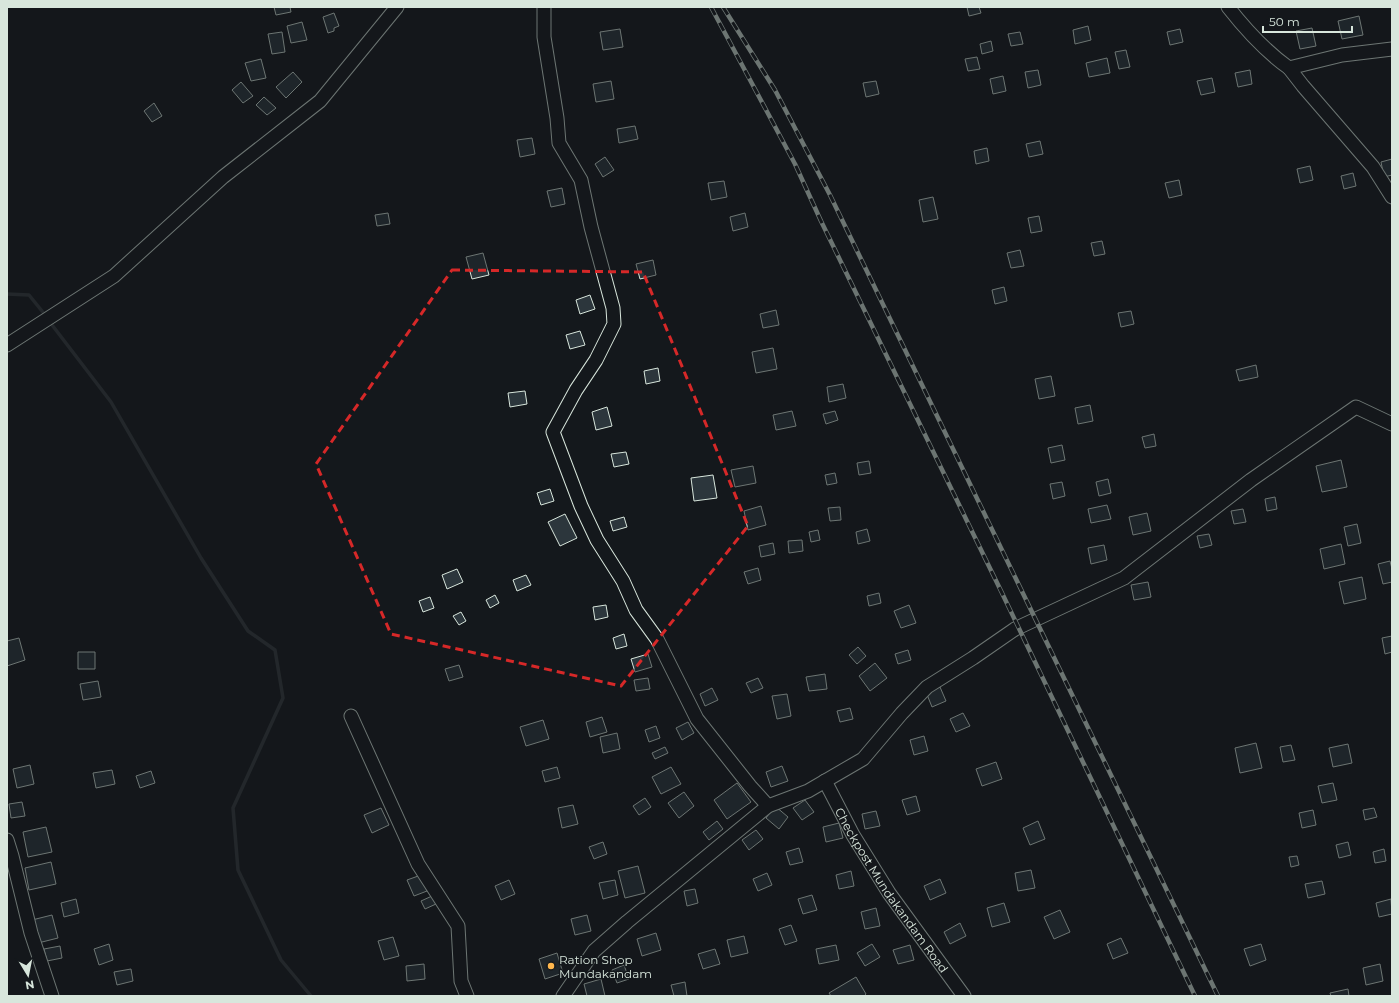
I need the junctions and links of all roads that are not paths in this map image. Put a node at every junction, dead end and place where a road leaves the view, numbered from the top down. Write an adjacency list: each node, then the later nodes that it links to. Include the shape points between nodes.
1 (397, 7): 7 (street, via 320,101 223,177 114,276)
2 (544, 7): 11 (street, via 544,37 559,143 581,180 613,308 614,324 596,360 553,432 597,540 623,580 636,610 657,639 697,719)
3 (1228, 7): 5 (street, via 1249,33)
4 (1392, 49): 5 (street, via 1342,55)
5 (1289, 68): 6 (street)
6 (1392, 196)
7 (7, 345)
8 (1392, 424): 10 (street, via 1356,406 1251,480 1124,578 1015,629 926,687 863,759)
9 (351, 716): 14 (street, via 418,864 458,926 461,980)
10 (825, 781): 11 (street, via 808,791); 16 (street, Checkpost Mundakandam Road, via 853,835 889,892)
11 (768, 806): 15 (street, via 594,951)
12 (7, 840): 13 (street, via 31,933)
13 (52, 996)
14 (467, 996)
15 (563, 996)
16 (964, 996)

